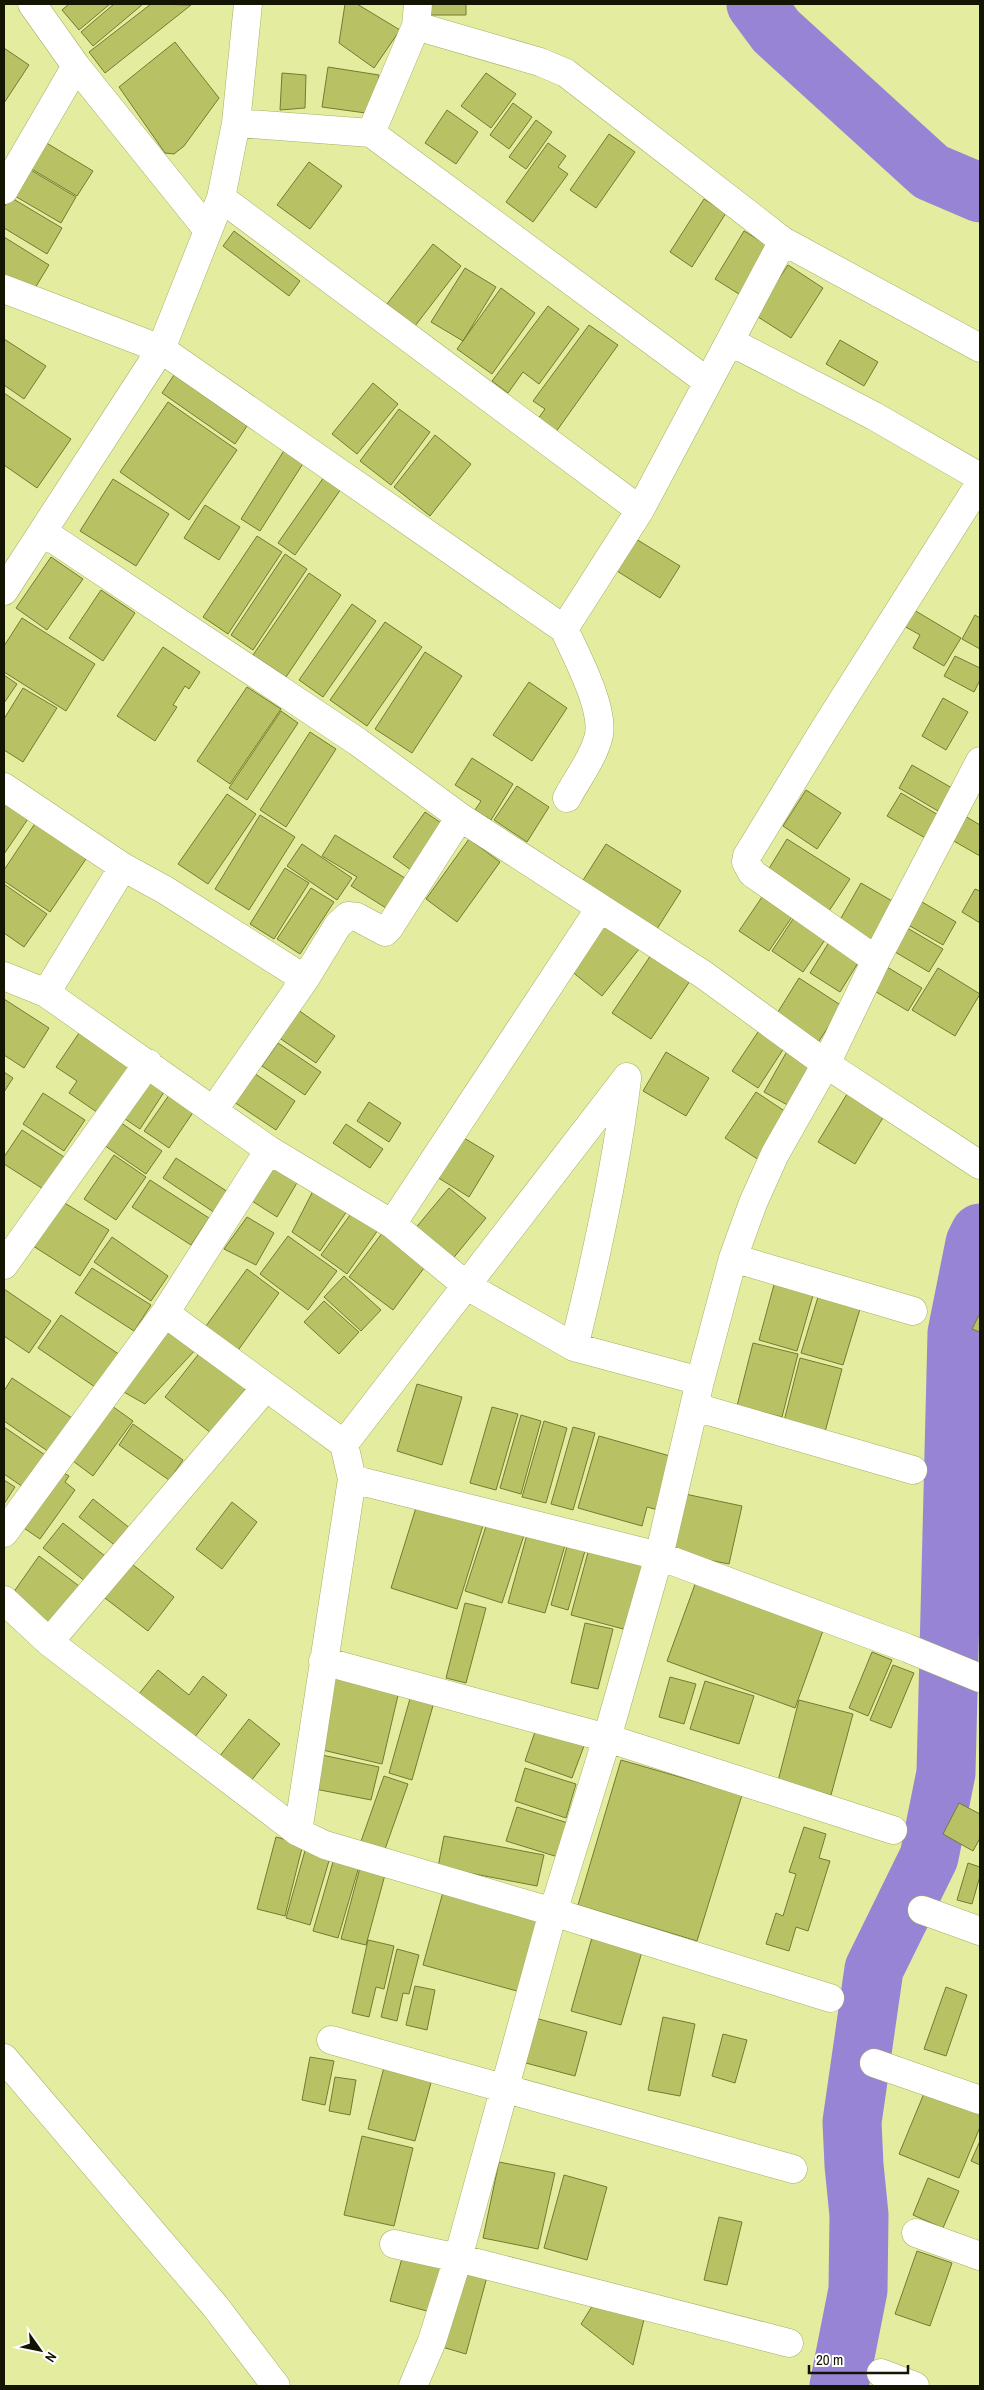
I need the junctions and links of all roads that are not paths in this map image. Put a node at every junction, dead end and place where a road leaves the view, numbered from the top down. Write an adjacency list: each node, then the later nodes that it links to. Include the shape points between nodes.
1 (32, 4): 4 (street)
2 (248, 4): 5 (street)
3 (417, 15): 6 (street); 10 (street, via 566,73)
4 (76, 66): 7 (street); 9 (street)
5 (236, 123): 6 (street); 8 (street)
6 (371, 133): 15 (street)
7 (4, 190)
8 (221, 198): 9 (street); 18 (street)
9 (208, 229): 14 (street)
10 (783, 241): 12 (street); 13 (street)
11 (4, 289): 14 (street)
12 (731, 342): 15 (street); 16 (street, via 874,416)
13 (980, 348)
14 (161, 349): 19 (street); 21 (street)
15 (708, 382): 18 (street)
16 (980, 477)
17 (980, 483): 28 (street, via 810,752 750,850 746,862 752,873)
18 (640, 510): 21 (street)
19 (44, 532): 20 (street); 25 (street, via 358,742)
20 (4, 591)
21 (564, 629): 24 (street, via 589,682 599,722 599,735 593,750)
22 (980, 761): 28 (street)
23 (4, 786): 26 (street)
24 (566, 798)
25 (460, 817): 27 (street); 30 (street, via 389,928 385,932 357,917 348,916 338,925)
26 (123, 866): 30 (street); 31 (street)
27 (600, 908): 33 (street, via 704,975); 37 (street)
28 (876, 960): 33 (street)
29 (4, 976): 31 (street)
30 (305, 979): 34 (street)
31 (46, 993): 32 (street)
32 (148, 1062): 34 (street); 39 (street)
33 (826, 1064): 36 (street); 38 (street, via 775,1154)
34 (214, 1111): 35 (street)
35 (268, 1150): 37 (street); 42 (street)
36 (978, 1163)
37 (392, 1224): 40 (street)
38 (734, 1258): 41 (street); 44 (street)
39 (4, 1265)
40 (467, 1286): 43 (street); 43 (street, via 627,1078 608,1193); 47 (street)
41 (913, 1311)
42 (165, 1313): 45 (street); 50 (street)
43 (574, 1347): 44 (street)
44 (700, 1381): 46 (street)
45 (266, 1387): 47 (street); 53 (street)
46 (695, 1407): 48 (street); 51 (street)
47 (344, 1444): 49 (street)
48 (913, 1470)
49 (352, 1478): 51 (street); 54 (street)
50 (4, 1533)
51 (659, 1556): 55 (street, via 908,1648); 56 (street)
52 (4, 1600): 53 (street)
53 (49, 1642): 58 (street)
54 (323, 1661): 56 (street); 58 (street)
55 (974, 1676)
56 (607, 1738): 57 (street); 60 (street)
57 (893, 1830)
58 (298, 1832): 60 (street, via 325,1845)
59 (922, 1910): 61 (street)
60 (553, 1912): 62 (street); 66 (street)
61 (980, 1931)
62 (830, 1998)
63 (332, 2040): 66 (street)
64 (4, 2058): 75 (street, via 215,2306)
65 (874, 2063): 67 (street)
66 (505, 2090): 68 (street); 72 (street)
67 (980, 2100)
68 (794, 2170)
69 (916, 2233): 71 (street)
70 (394, 2244): 72 (street)
71 (980, 2256)
72 (458, 2258): 73 (street); 76 (street, via 432,2341)
73 (789, 2343)
74 (881, 2373): 77 (street)
75 (276, 2386)
76 (413, 2386)
77 (915, 2386)

